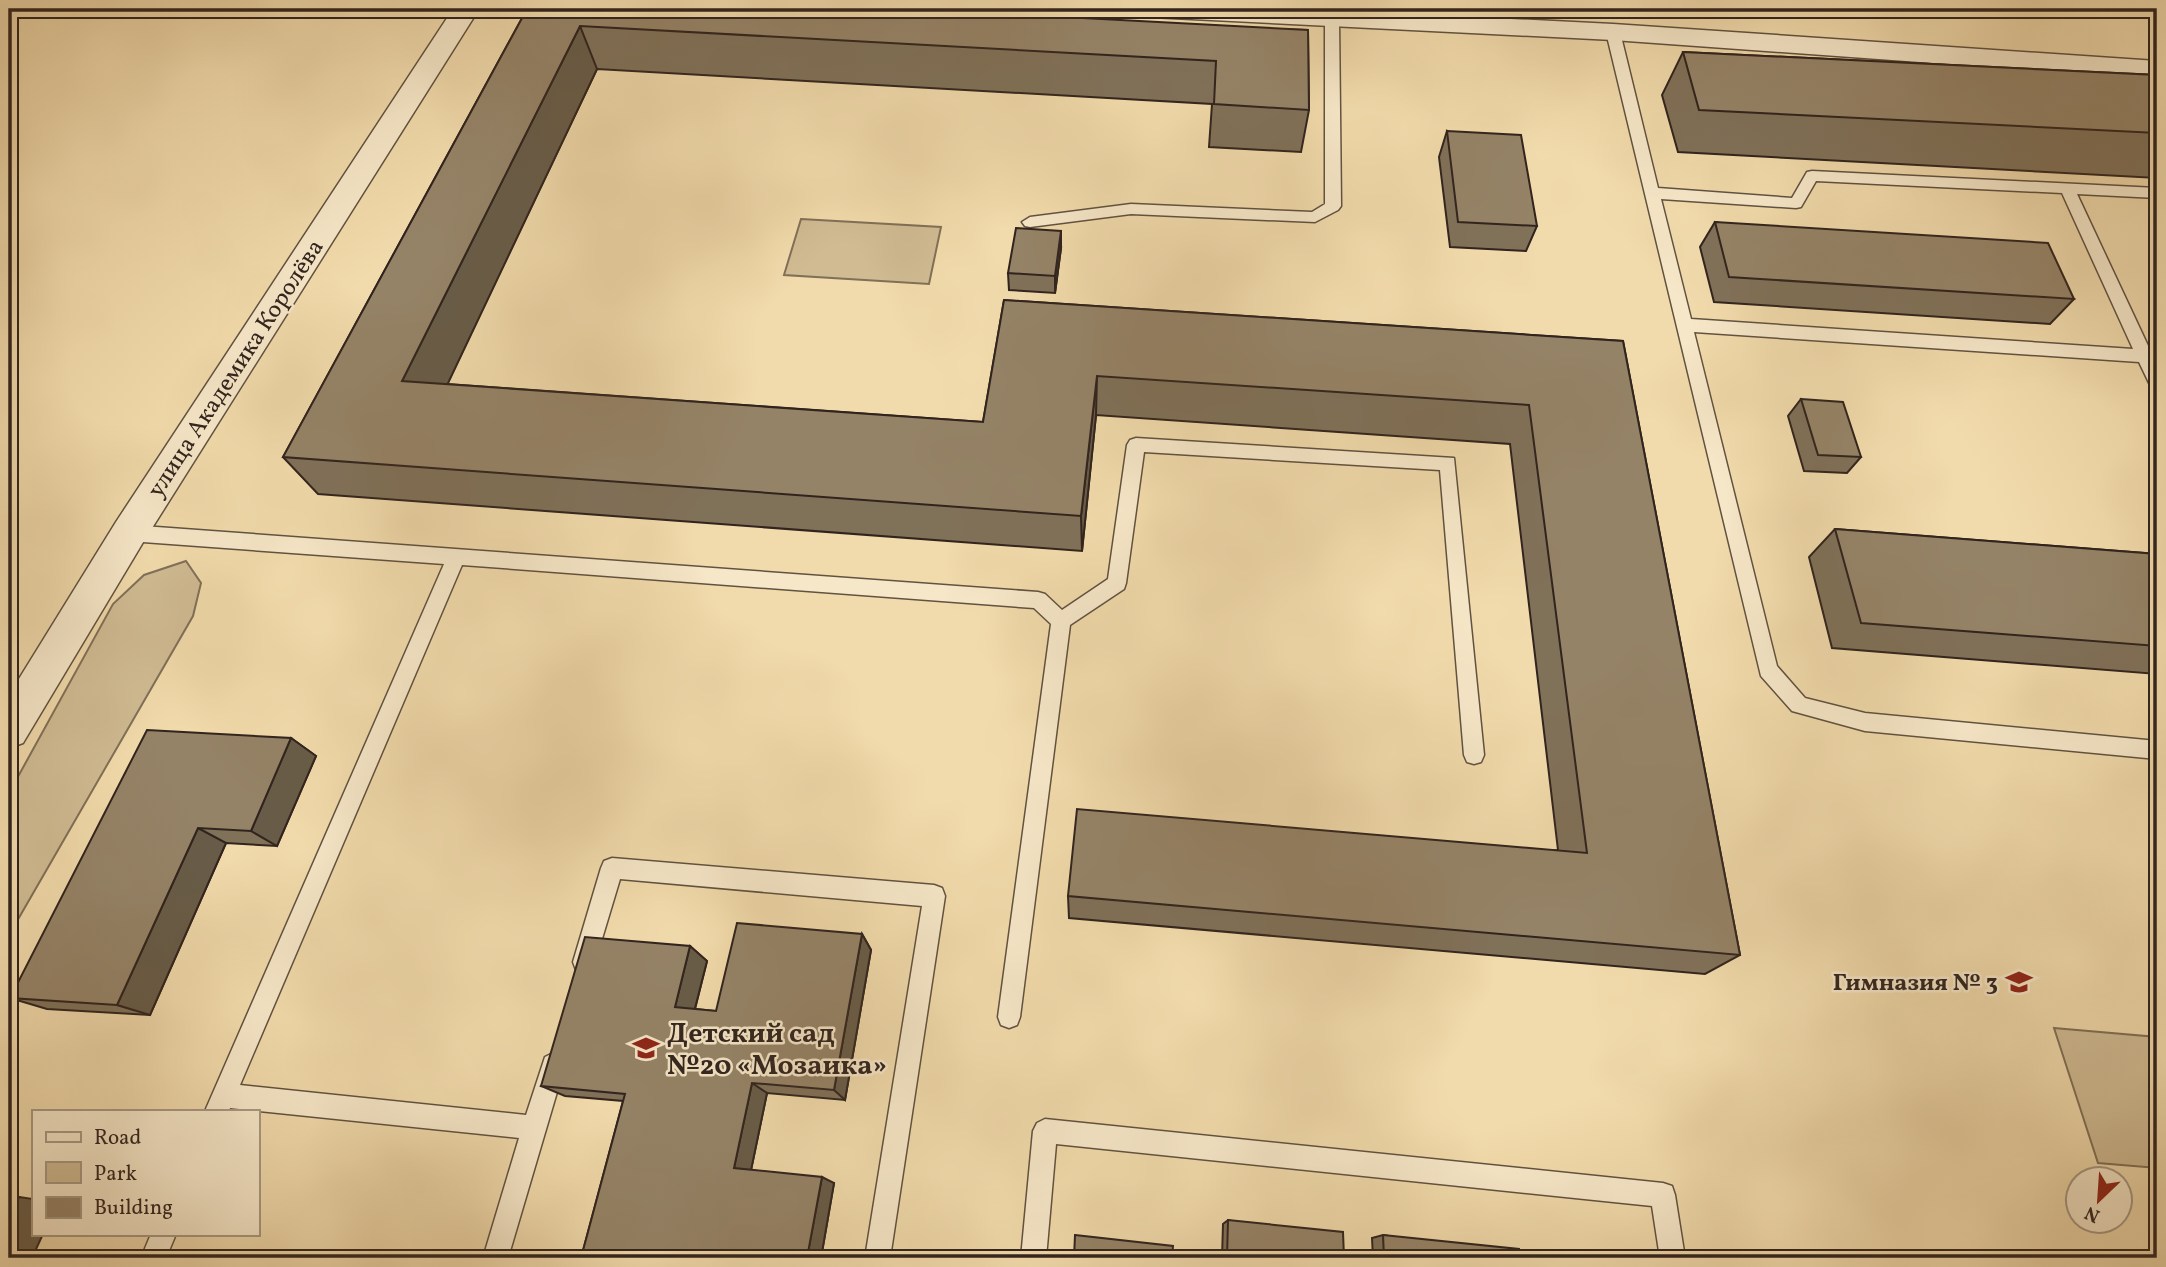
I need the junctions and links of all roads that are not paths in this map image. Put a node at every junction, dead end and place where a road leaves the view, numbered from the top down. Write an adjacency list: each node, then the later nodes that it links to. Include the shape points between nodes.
1 (466, 9): 13 (street, улица Академика Королёва)
2 (1151, 9): 3 (street)
3 (1332, 18): 4 (street); 9 (lane, via 1333,206 1315,217 1131,209)
4 (1613, 32): 5 (street); 7 (lane)
5 (2157, 69)
6 (2067, 189): 7 (lane, via 1812,176 1796,203); 8 (lane); 11 (lane)
7 (1653, 193): 10 (lane)
8 (2157, 193)
9 (1030, 222)
10 (1684, 325): 11 (lane); 17 (lane, via 1768,670 1799,705 1865,722)
11 (2145, 356): 12 (lane)
12 (2157, 382)
13 (129, 533): 14 (lane); 16 (street, улица Академика Королёва)
14 (456, 557): 15 (lane, via 1038,600); 22 (lane)
15 (1061, 621): 18 (lane, via 1117,583 1136,445 1448,463); 20 (lane)
16 (9, 730)
17 (2157, 750)
18 (1474, 755)
19 (577, 985): 27 (lane, via 612,868 934,897)
20 (1009, 1017)
21 (558, 1050): 23 (lane)
22 (220, 1103): 23 (lane)
23 (534, 1128): 26 (lane)
24 (163, 1236): 25 (lane)
25 (153, 1258)
26 (496, 1258)
27 (878, 1258)
28 (1033, 1258): 29 (lane, via 1045,1131 1663,1195)
29 (1672, 1258)

